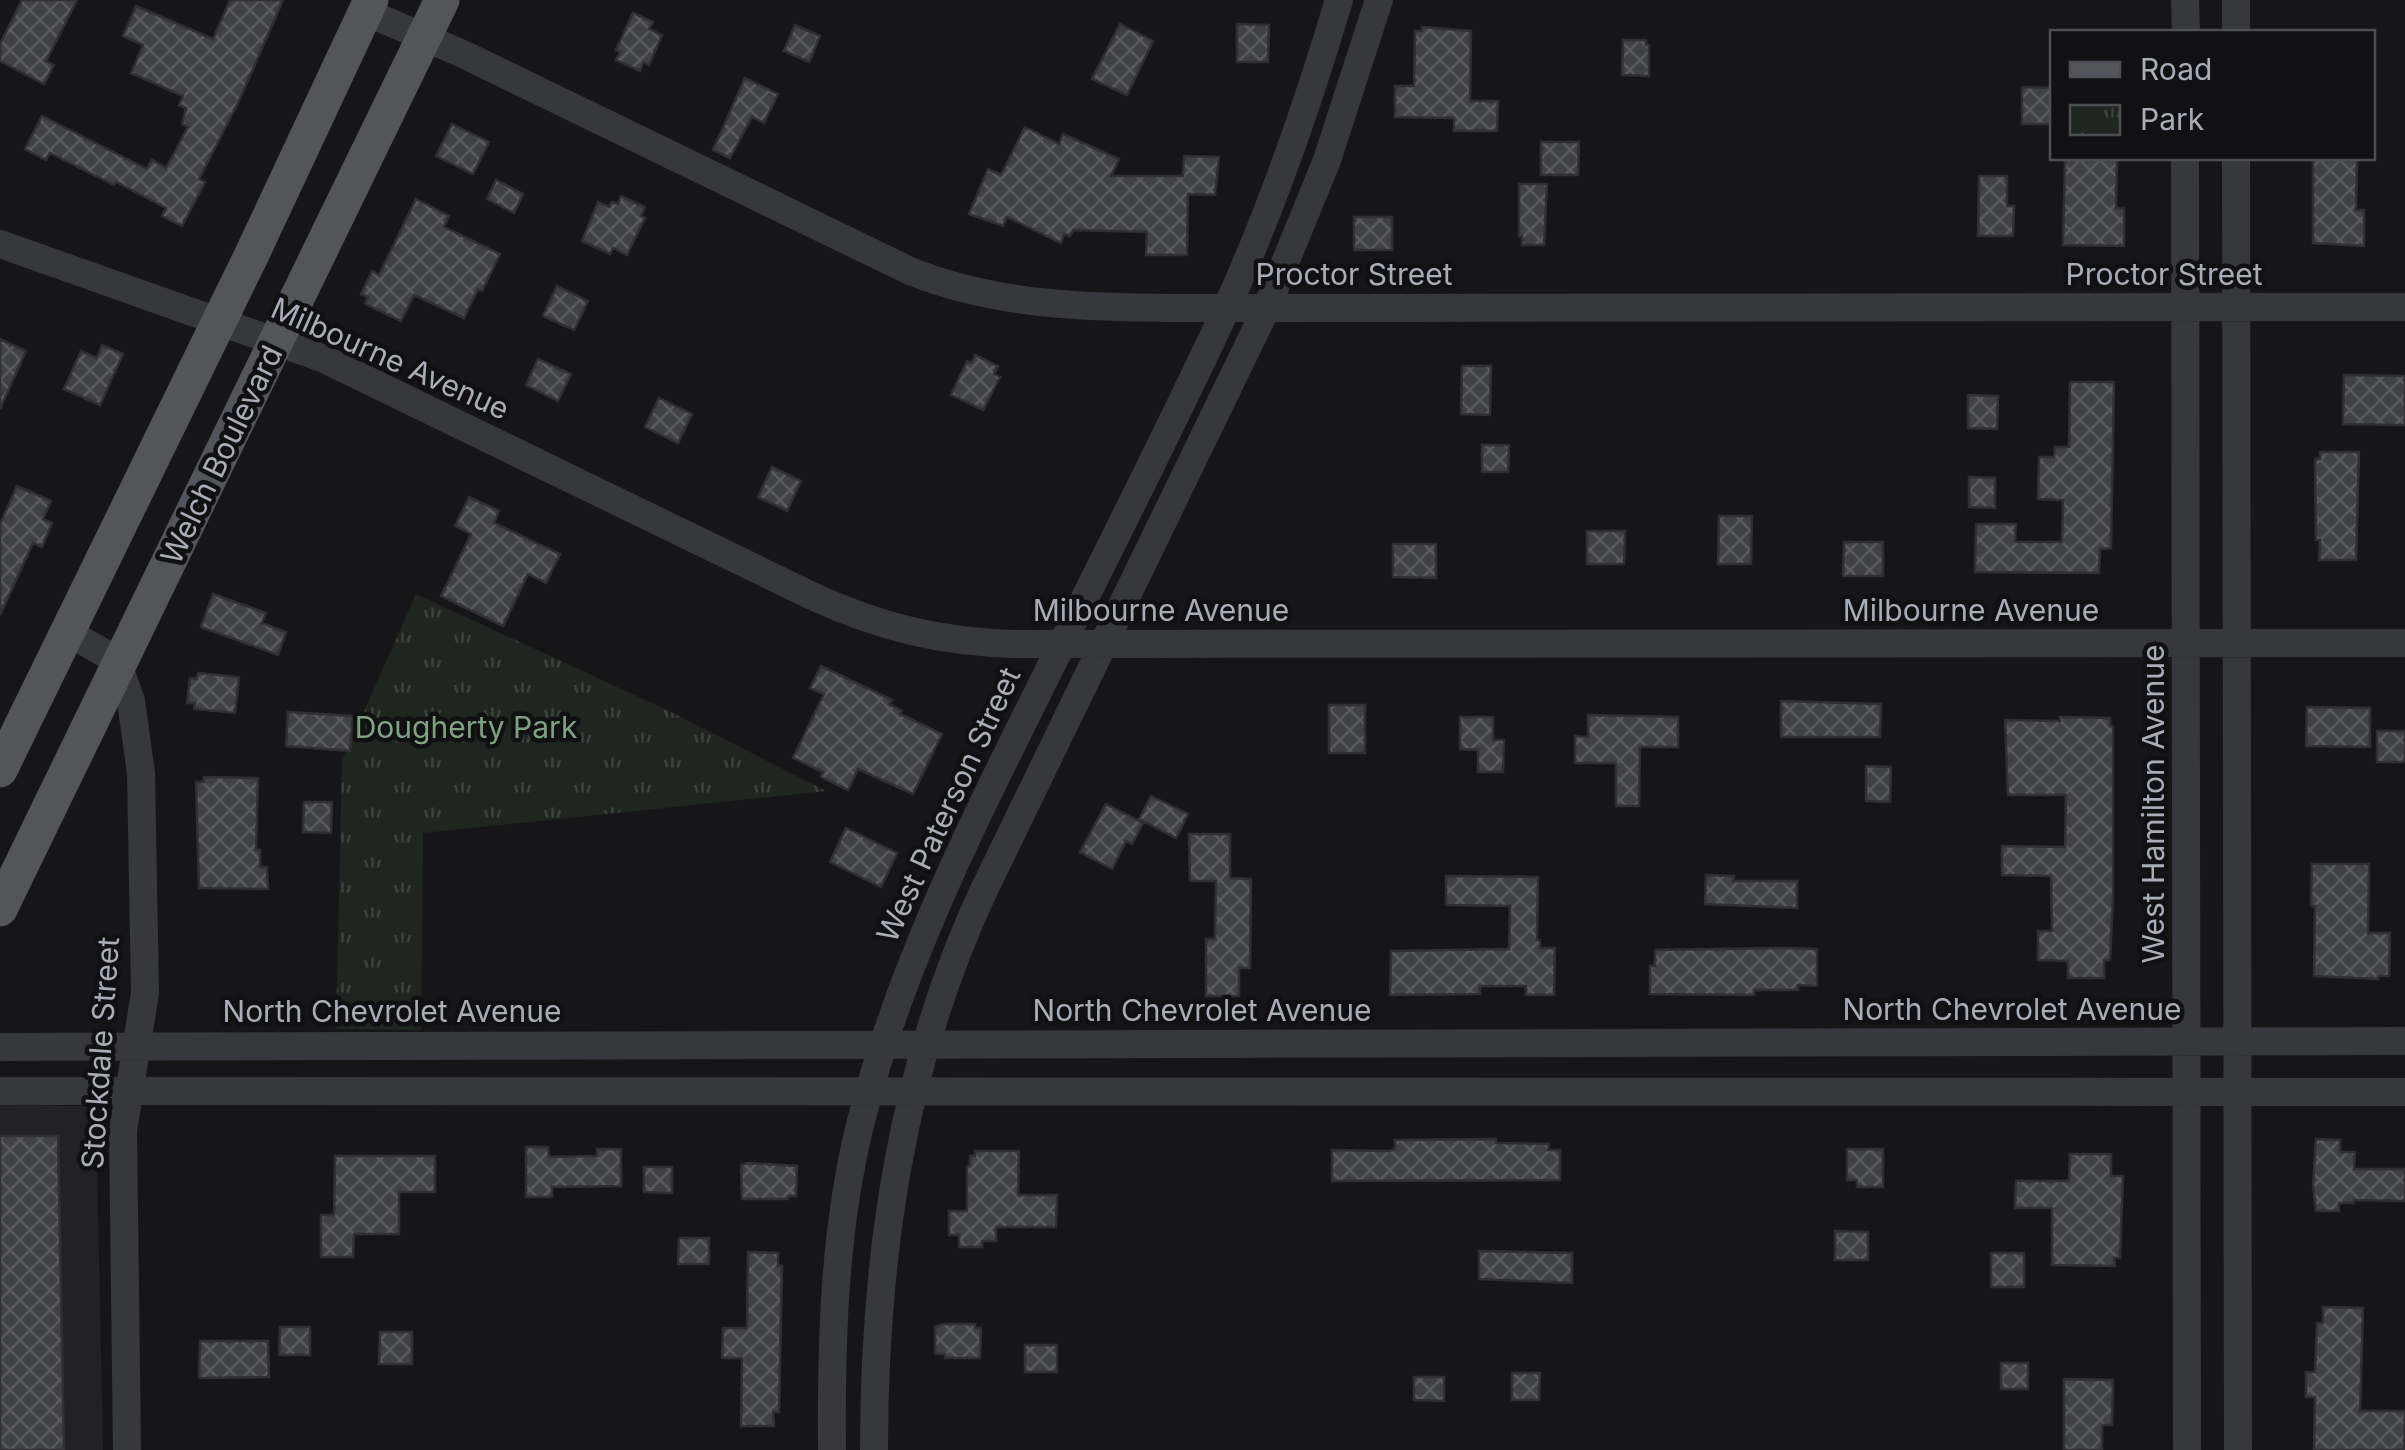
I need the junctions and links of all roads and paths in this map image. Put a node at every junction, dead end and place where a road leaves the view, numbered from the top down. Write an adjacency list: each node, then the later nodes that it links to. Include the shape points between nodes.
1 (442, 0): 9 (main road, Welch Boulevard)
2 (1340, 0): 16 (street, West Paterson Street, via 1299,126)
3 (1380, 0): 17 (street, via 1327,160)
4 (2186, 0): 7 (street)
5 (2236, 0): 8 (street)
6 (369, 6): 9 (street, Proctor Street); 18 (main road, Welch Boulevard)
7 (2186, 30)
8 (2236, 30)
9 (424, 38): 16 (street, Proctor Street, via 929,278 1052,305); 19 (main road, Welch Boulevard)
10 (2186, 160): 13 (street, West Hamilton Avenue)
11 (2236, 160): 14 (street)
12 (0, 244): 18 (street, Milbourne Avenue)
13 (2185, 307): 14 (street, Proctor Street); 17 (street, Proctor Street); 22 (street, West Hamilton Avenue)
14 (2236, 307): 15 (street, Proctor Street); 23 (street)
15 (2405, 307)
16 (1226, 308): 17 (street, Proctor Street); 25 (street, West Paterson Street)
17 (1267, 308): 21 (street)
18 (219, 320): 19 (street, Milbourne Avenue); 20 (main road, Welch Boulevard)
19 (278, 341): 25 (street, Milbourne Avenue, via 848,612 943,639); 26 (main road, Welch Boulevard)
20 (67, 632): 26 (street); 27 (main road, Welch Boulevard)
21 (1105, 643): 22 (street, Milbourne Avenue); 25 (street, Milbourne Avenue); 32 (street, via 972,915)
22 (2186, 643): 23 (street, Milbourne Avenue); 34 (street, West Hamilton Avenue)
23 (2237, 643): 24 (street, Milbourne Avenue); 30 (street)
24 (2405, 643)
25 (1062, 644): 31 (street, West Paterson Street, via 930,918)
26 (119, 667): 28 (main road, Welch Boulevard); 35 (street, Stockdale Street, via 141,774 144,992)
27 (0, 770)
28 (0, 909)
29 (2405, 1041): 30 (street, North Chevrolet Avenue)
30 (2238, 1042): 34 (street, North Chevrolet Avenue); 43 (street)
31 (883, 1043): 32 (street, North Chevrolet Avenue); 35 (street, North Chevrolet Avenue); 40 (street, West Paterson Street)
32 (926, 1043): 33 (street, North Chevrolet Avenue); 37 (street)
33 (1567, 1043): 34 (street, North Chevrolet Avenue); 41 (street)
34 (2186, 1043): 42 (street, West Hamilton Avenue)
35 (138, 1046): 36 (street, North Chevrolet Avenue); 39 (street, Stockdale Street)
36 (0, 1047)
37 (913, 1091): 40 (street); 41 (street); 47 (street, via 880,1275)
38 (0, 1092): 39 (street)
39 (129, 1092): 40 (street); 45 (street, Stockdale Street)
40 (869, 1092): 46 (street, West Paterson Street, via 838,1259)
41 (1567, 1092): 42 (street)
42 (2186, 1092): 43 (street); 48 (street, West Hamilton Avenue)
43 (2238, 1092): 44 (street); 49 (street)
44 (2405, 1092)
45 (127, 1450)
46 (832, 1450)
47 (874, 1450)
48 (2187, 1450)
49 (2238, 1450)

